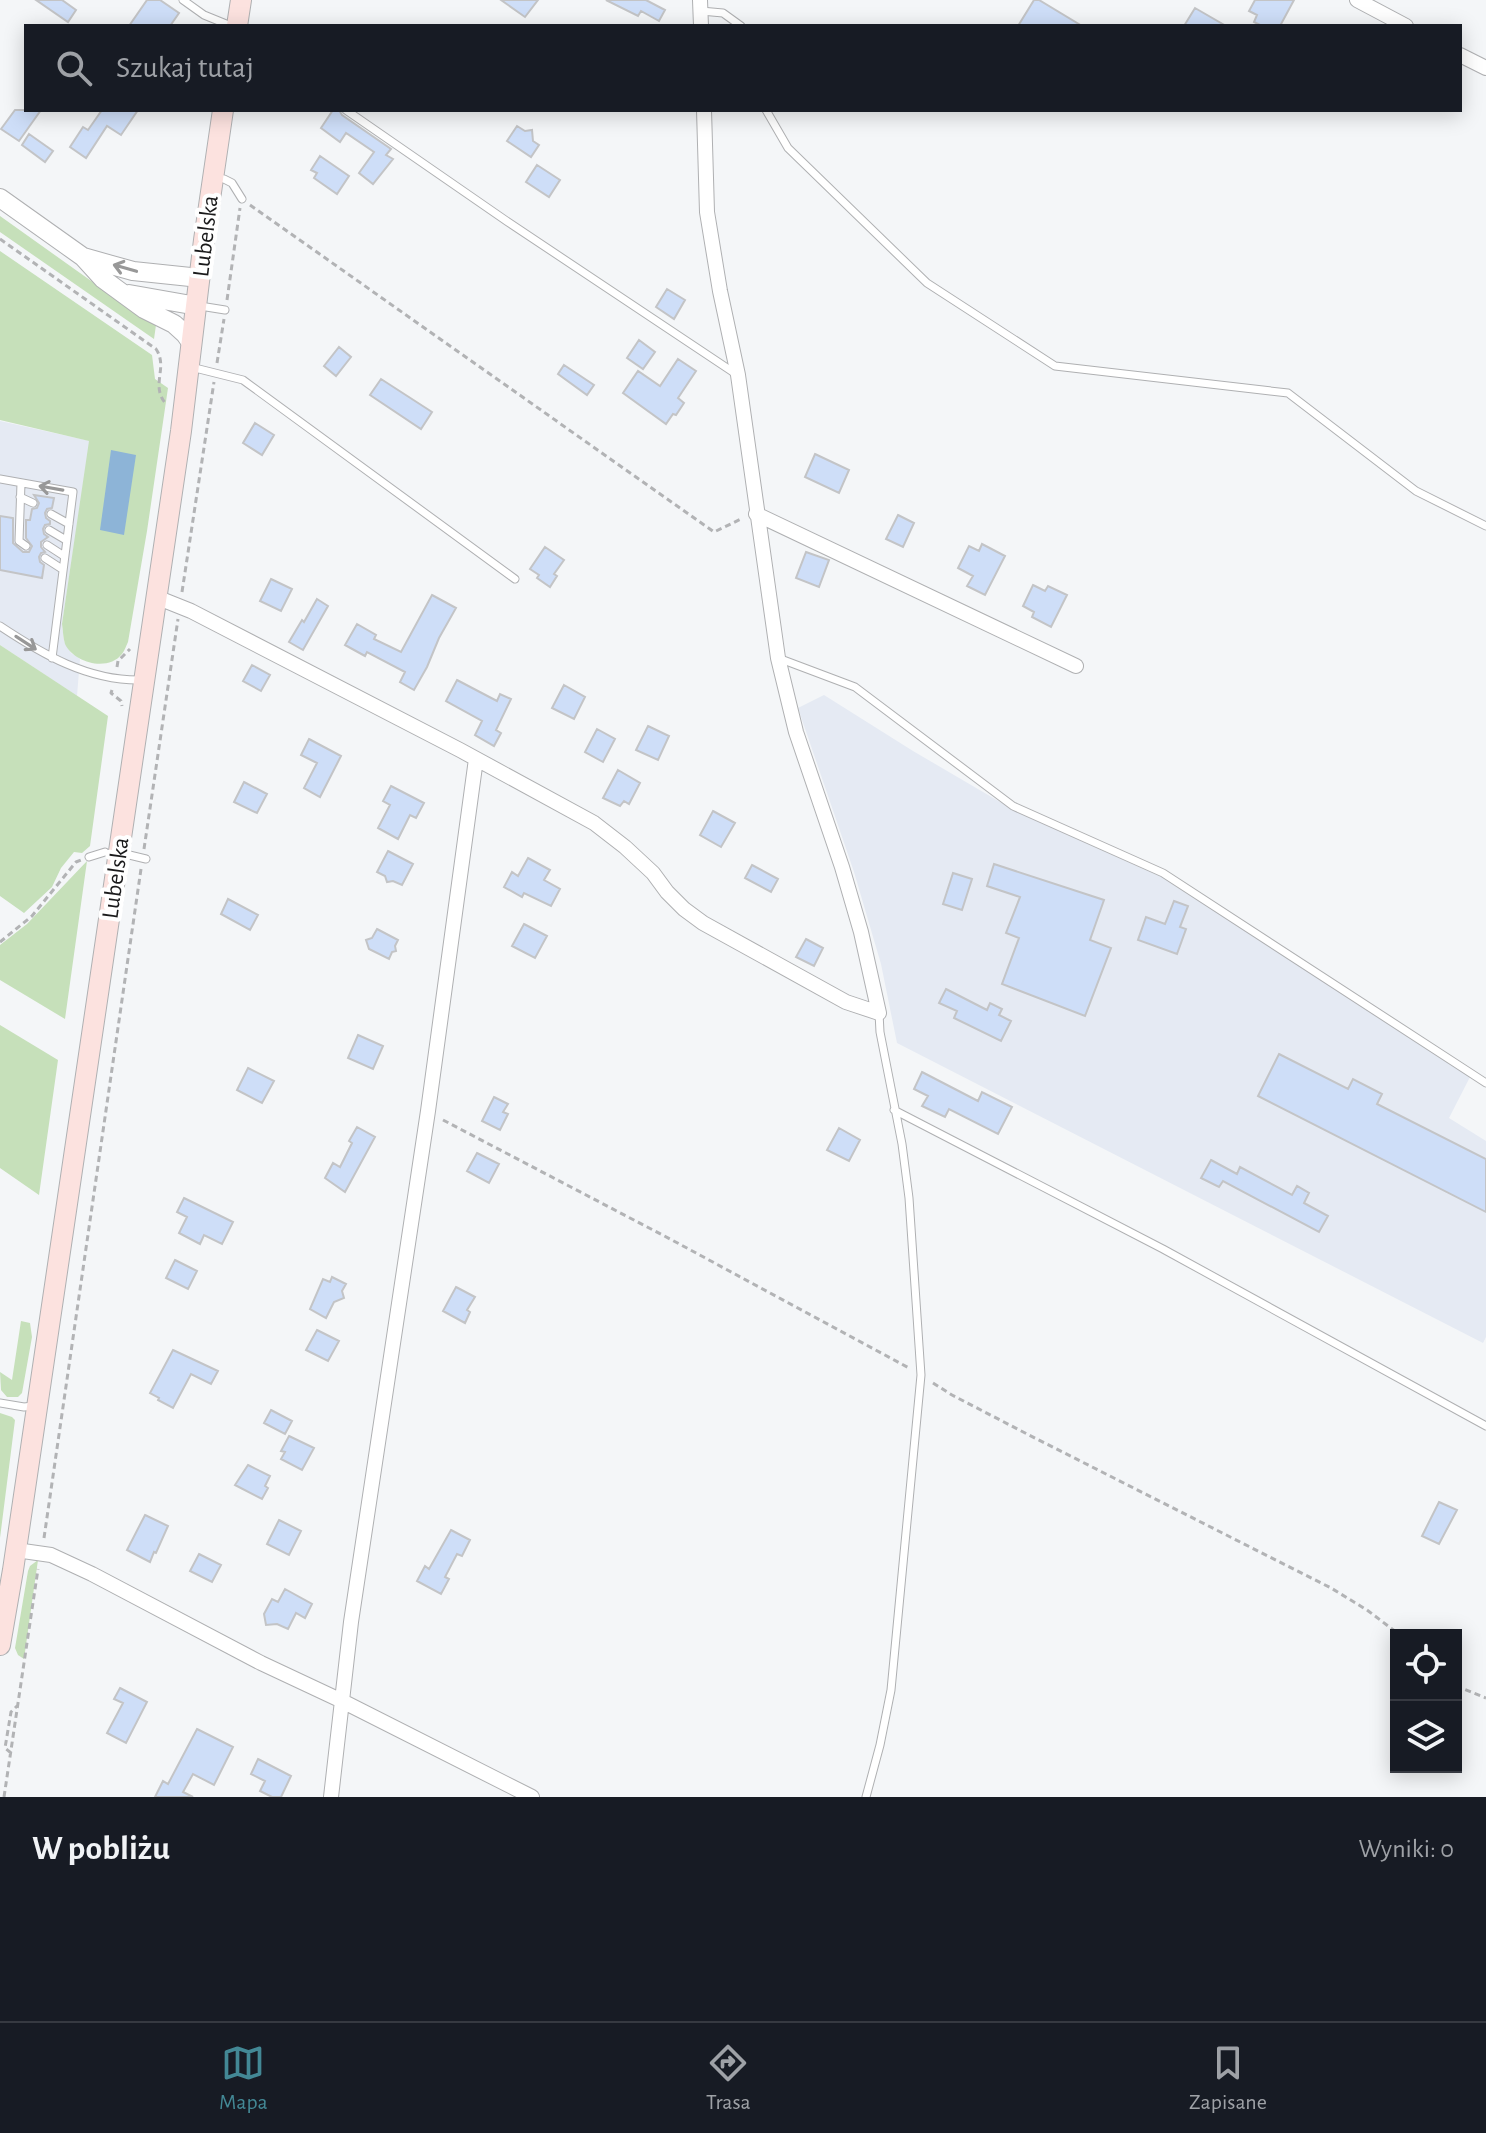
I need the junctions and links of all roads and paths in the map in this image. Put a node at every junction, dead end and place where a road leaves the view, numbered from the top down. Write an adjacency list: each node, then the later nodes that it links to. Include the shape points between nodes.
1 (183, 0): 5 (lane)
2 (241, 0): 6 (main road)
3 (1357, 0): 8 (street)
4 (700, 12): 7 (lane, via 723,13)
5 (229, 24)
6 (235, 24)
7 (738, 24)
8 (1402, 24)
9 (1462, 56): 10 (street)
10 (1486, 68)
11 (223, 112): 20 (main road, Lubelska)
12 (349, 112): 28 (lane)
13 (704, 112): 28 (street, via 707,212)
14 (767, 112): 40 (lane, via 788,148 927,283 1055,366 1288,393 1416,491)
15 (224, 179): 17 (lane)
16 (0, 198): 19 (street)
17 (242, 199): 37 (path, via 714,532)
18 (0, 239): 26 (path)
19 (83, 257): 20 (street, one-way to 19, via 133,271); 21 (street)
20 (200, 278): 22 (main road, Lubelska)
21 (122, 292): 22 (street); 25 (street, via 174,324)
22 (197, 306): 23 (lane); 25 (main road, Lubelska)
23 (225, 310)
24 (158, 343): 26 (path)
25 (192, 344): 27 (main road, Lubelska)
26 (156, 349): 29 (path, via 161,363 159,394)
27 (189, 366): 50 (lane, via 243,380); 51 (main road, Lubelska)
28 (738, 375): 37 (street)
29 (173, 408)
30 (209, 412): 52 (path)
31 (0, 479): 32 (lane)
32 (21, 483): 33 (lane); 39 (lane, one-way to 32, via 73,492)
33 (20, 497): 34 (lane); 35 (lane)
34 (33, 503)
35 (20, 511): 38 (lane); 41 (lane)
36 (51, 514): 39 (lane)
37 (756, 514): 55 (street); 56 (street)
38 (31, 518)
39 (69, 524): 44 (lane)
40 (1486, 526)
41 (19, 528): 43 (lane); 46 (lane, via 19,541)
42 (49, 530): 44 (lane)
43 (28, 534)
44 (66, 540): 47 (lane)
45 (47, 545): 47 (lane)
46 (26, 546)
47 (64, 556): 49 (lane)
48 (45, 558): 49 (lane)
49 (62, 569): 54 (lane)
50 (515, 579)
51 (156, 597): 52 (street); 57 (main road, Lubelska)
52 (180, 605): 58 (street); 61 (path)
53 (0, 626): 54 (lane, one-way to 54)
54 (52, 658): 57 (lane, via 104,676)
55 (778, 658): 63 (street, via 796,732 861,932); 64 (lane, via 855,687 1013,806 1163,873)
56 (1076, 666)
57 (145, 680): 59 (main road, Lubelska)
58 (476, 759): 63 (street, via 594,823 703,923 846,1002); 66 (street)
59 (112, 853): 60 (lane); 61 (lane); 69 (main road, Lubelska)
60 (89, 857): 62 (path, via 76,862 32,916)
61 (144, 859): 72 (path)
62 (0, 942)
63 (879, 1013): 65 (lane)
64 (1486, 1083)
65 (894, 1110): 67 (lane, via 909,1198); 70 (lane, via 1163,1249)
66 (428, 1111): 67 (path); 77 (street)
67 (921, 1375): 73 (path, via 1331,1588); 81 (lane, via 891,1690)
68 (0, 1403): 69 (lane)
69 (38, 1405): 71 (main road, Lubelska)
70 (1486, 1426)
71 (16, 1550): 72 (street); 74 (main road, Lubelska)
72 (41, 1553): 77 (street); 78 (path)
73 (1392, 1629)
74 (0, 1645)
75 (1462, 1688): 76 (path)
76 (1486, 1698)
77 (342, 1701): 79 (street); 80 (street)
78 (4, 1797)
79 (331, 1797)
80 (532, 1797)
81 (866, 1797)

